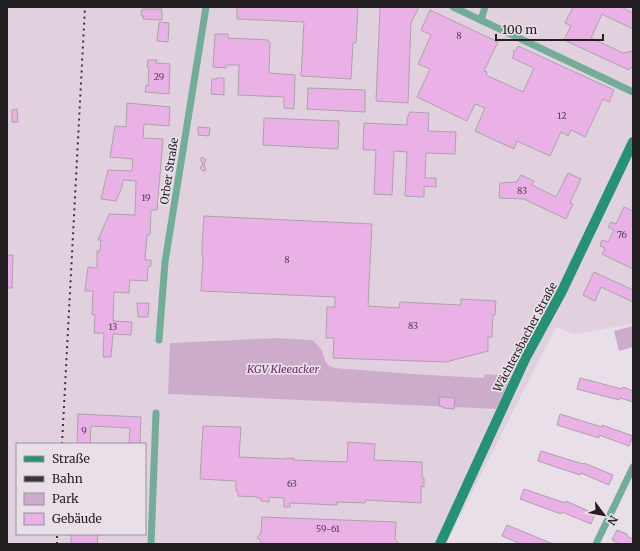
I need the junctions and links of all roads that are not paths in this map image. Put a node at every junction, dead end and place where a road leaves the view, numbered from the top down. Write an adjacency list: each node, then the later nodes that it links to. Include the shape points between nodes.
1 (206, 7): 7 (street, Orber Straße, via 165,262)
2 (453, 7): 4 (street)
3 (484, 7): 4 (street)
4 (480, 20): 5 (street)
5 (633, 92)
6 (633, 142): 11 (street, Wächtersbacher Straße, via 562,291 523,363)
7 (159, 340)
8 (156, 413): 10 (street)
9 (633, 467): 12 (street)
10 (151, 544)
11 (440, 544)
12 (596, 544)

